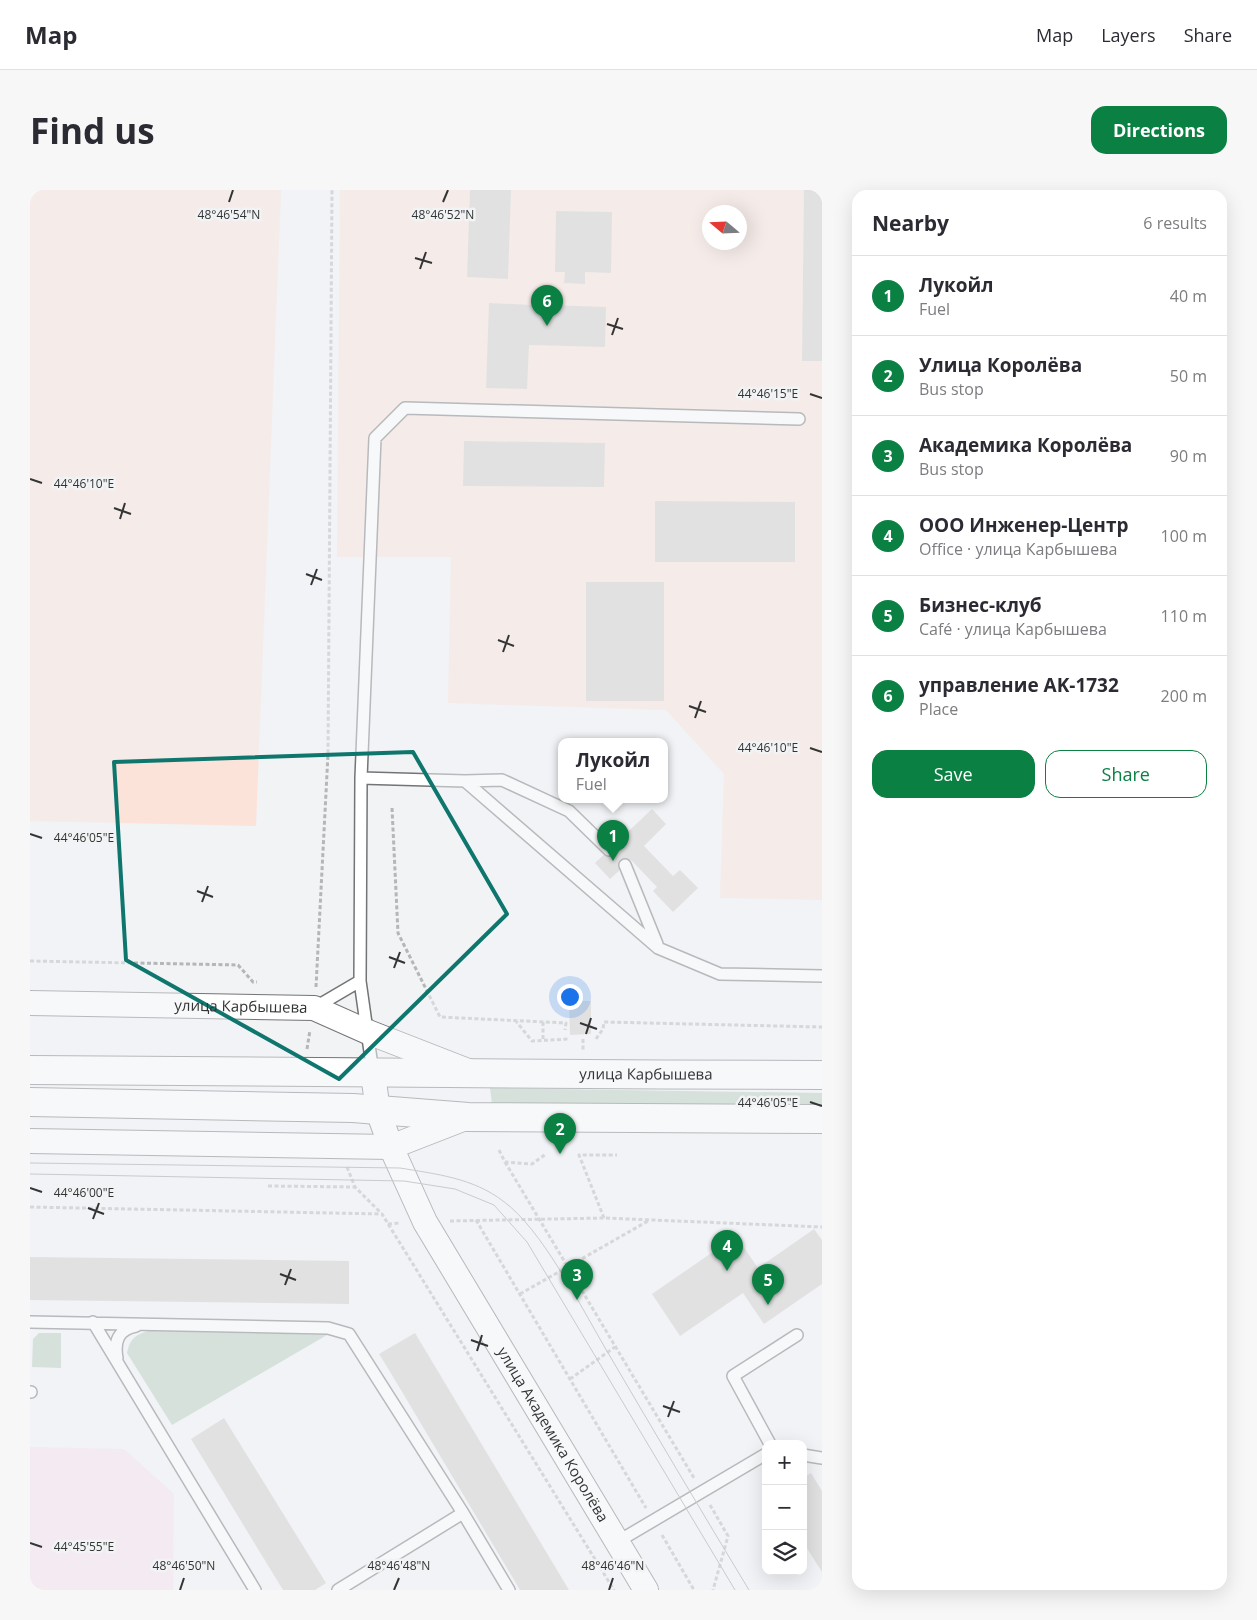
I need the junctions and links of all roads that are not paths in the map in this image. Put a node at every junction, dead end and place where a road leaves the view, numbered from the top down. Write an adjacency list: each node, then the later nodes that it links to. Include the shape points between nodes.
1 (799, 419): 2 (lane, via 405,408 375,438)
2 (361, 778): 3 (lane); 8 (lane)
3 (465, 781): 4 (lane, via 502,780 570,812); 6 (lane)
4 (609, 850)
5 (625, 865): 6 (lane)
6 (658, 948): 7 (lane, via 720,974)
7 (822, 976)
8 (360, 981): 9 (lane); 11 (lane)
9 (313, 1000): 10 (street, улица Карбышева); 11 (street, улица Карбышева)
10 (30, 1003)
11 (368, 1032): 13 (street, улица Карбышева); 14 (lane)
12 (30, 1070): 14 (street, улица Карбышева)
13 (470, 1072): 14 (street, улица Карбышева); 15 (street, улица Карбышева)
14 (373, 1074): 17 (street, улица Академика Королёва)
15 (822, 1075)
16 (30, 1102): 17 (street)
17 (378, 1110): 18 (street); 21 (street, улица Академика Королёва)
18 (468, 1117): 19 (street); 21 (street)
19 (822, 1119)
20 (30, 1142): 21 (street)
21 (391, 1147): 32 (street, улица Академика Королёва, via 425,1222)
22 (30, 1322): 23 (lane)
23 (92, 1322): 24 (lane); 26 (lane)
24 (143, 1325): 26 (lane, via 126,1328 119,1336 115,1347); 31 (lane, via 328,1328 349,1334)
25 (797, 1335): 27 (lane, via 733,1376)
26 (117, 1360): 33 (lane)
27 (768, 1440)
28 (762, 1456): 32 (lane)
29 (807, 1456): 30 (lane)
30 (822, 1458)
31 (463, 1512): 34 (lane); 35 (lane)
32 (617, 1542): 36 (street, улица Академика Королёва)
33 (255, 1590)
34 (338, 1590)
35 (509, 1590)
36 (646, 1590)

